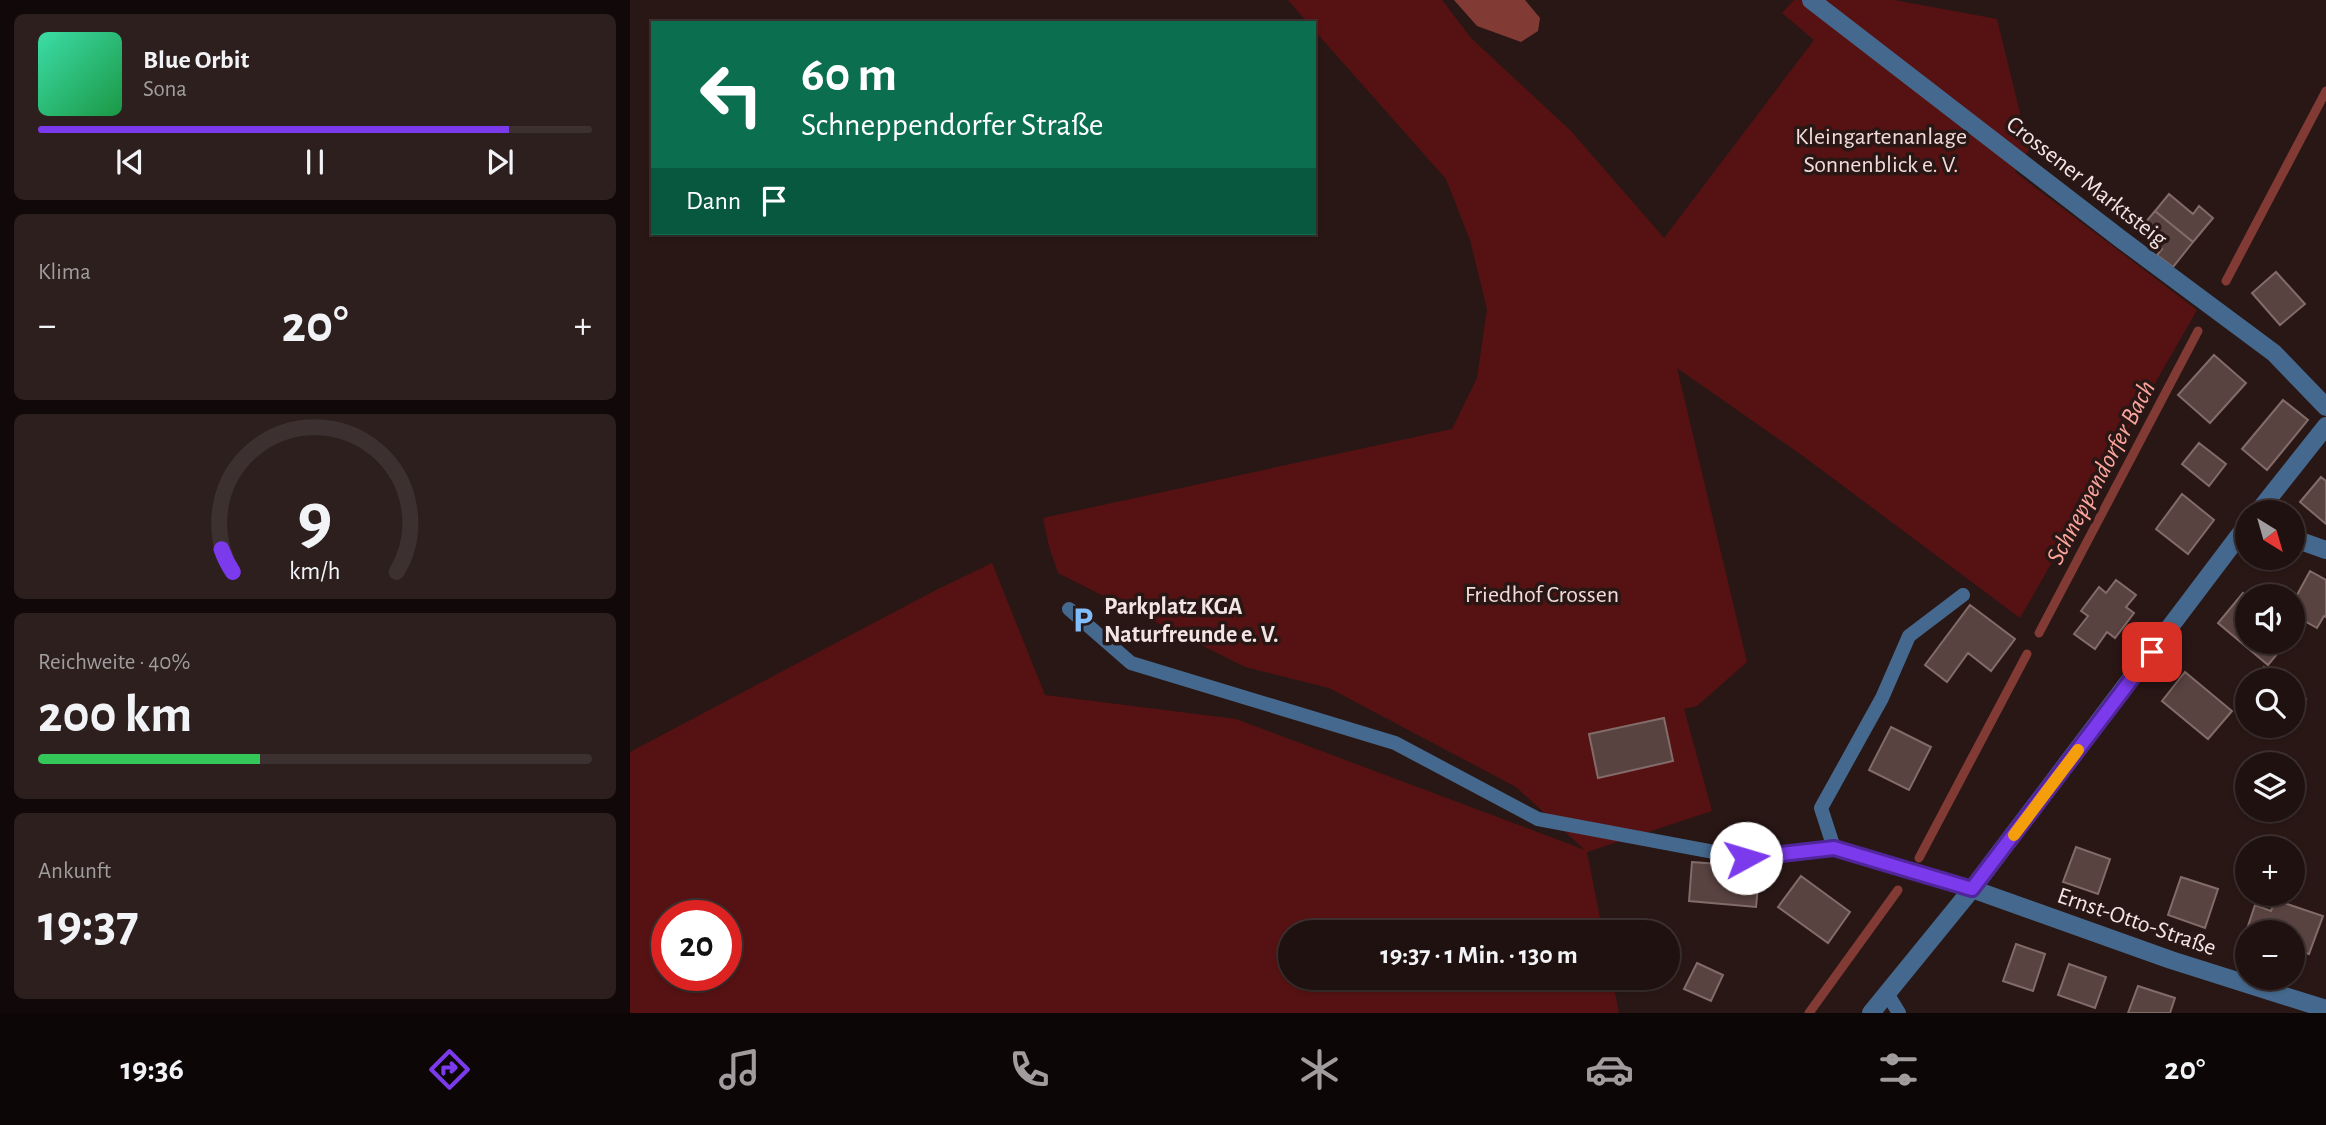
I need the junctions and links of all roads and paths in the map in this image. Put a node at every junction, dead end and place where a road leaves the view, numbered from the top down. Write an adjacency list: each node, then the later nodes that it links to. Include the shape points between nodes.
1 (1811, 0): 2 (street, Crossener Marktsteig, via 2274,353)
2 (2326, 407)
3 (2326, 426): 4 (street)
4 (2267, 500)
5 (2235, 541): 11 (street)
6 (2305, 543): 7 (street)
7 (2326, 550)
8 (1963, 595): 10 (lane, via 1909,636 1882,698 1821,808)
9 (1069, 609): 10 (lane, via 1131,663 1395,743 1538,819 1746,858)
10 (1834, 848): 11 (lane)
11 (1972, 889): 12 (street); 13 (street, Ernst-Otto-Straße)
12 (1888, 995): 14 (street); 15 (lane)
13 (2326, 1009)
14 (1871, 1013)
15 (1899, 1013)

